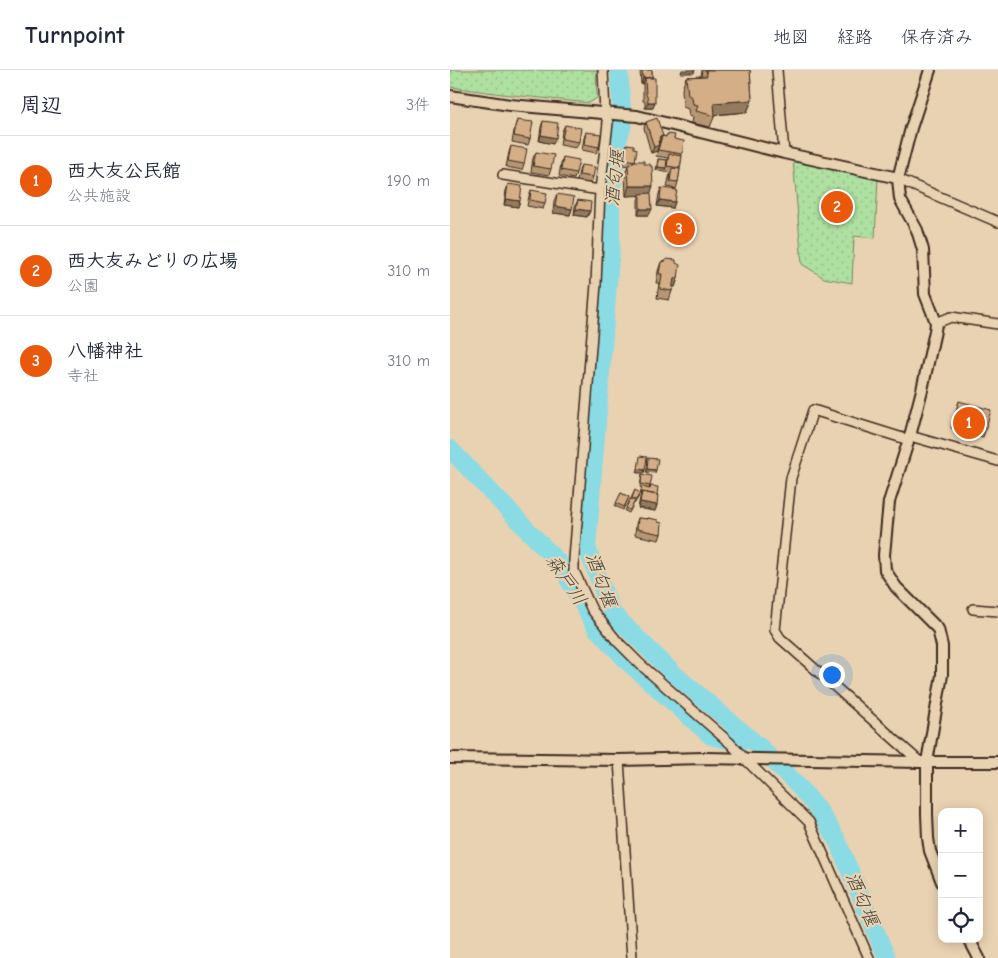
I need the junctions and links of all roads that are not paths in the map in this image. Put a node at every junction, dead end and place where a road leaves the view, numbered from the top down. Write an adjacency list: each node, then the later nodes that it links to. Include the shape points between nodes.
1 (603, 70): 5 (street)
2 (777, 70): 6 (street)
3 (930, 70): 8 (street)
4 (450, 96): 5 (street)
5 (604, 113): 6 (street, via 637,116); 9 (street, via 608,123)
6 (784, 153): 8 (street)
7 (503, 175): 9 (street)
8 (898, 179): 10 (street); 11 (street, via 900,199 917,230 923,250 925,294)
9 (600, 190): 18 (street, via 574,570 592,610 617,641)
10 (998, 222)
11 (936, 323): 12 (street, via 951,317); 13 (street)
12 (998, 324)
13 (909, 438): 14 (street); 20 (street, via 889,502 884,554 885,570 896,588 938,629 942,646 942,676); 20 (street, via 813,410 791,478 775,630 780,638)
14 (998, 461)
15 (973, 609): 16 (street)
16 (998, 611)
17 (450, 758): 19 (street)
18 (745, 759): 19 (street); 20 (street); 25 (street, via 809,822)
19 (619, 760): 24 (street)
20 (923, 762): 21 (street); 22 (street, via 928,838)
21 (998, 762)
22 (938, 872)
23 (971, 943): 26 (street)
24 (632, 958)
25 (869, 958)
26 (978, 958)

